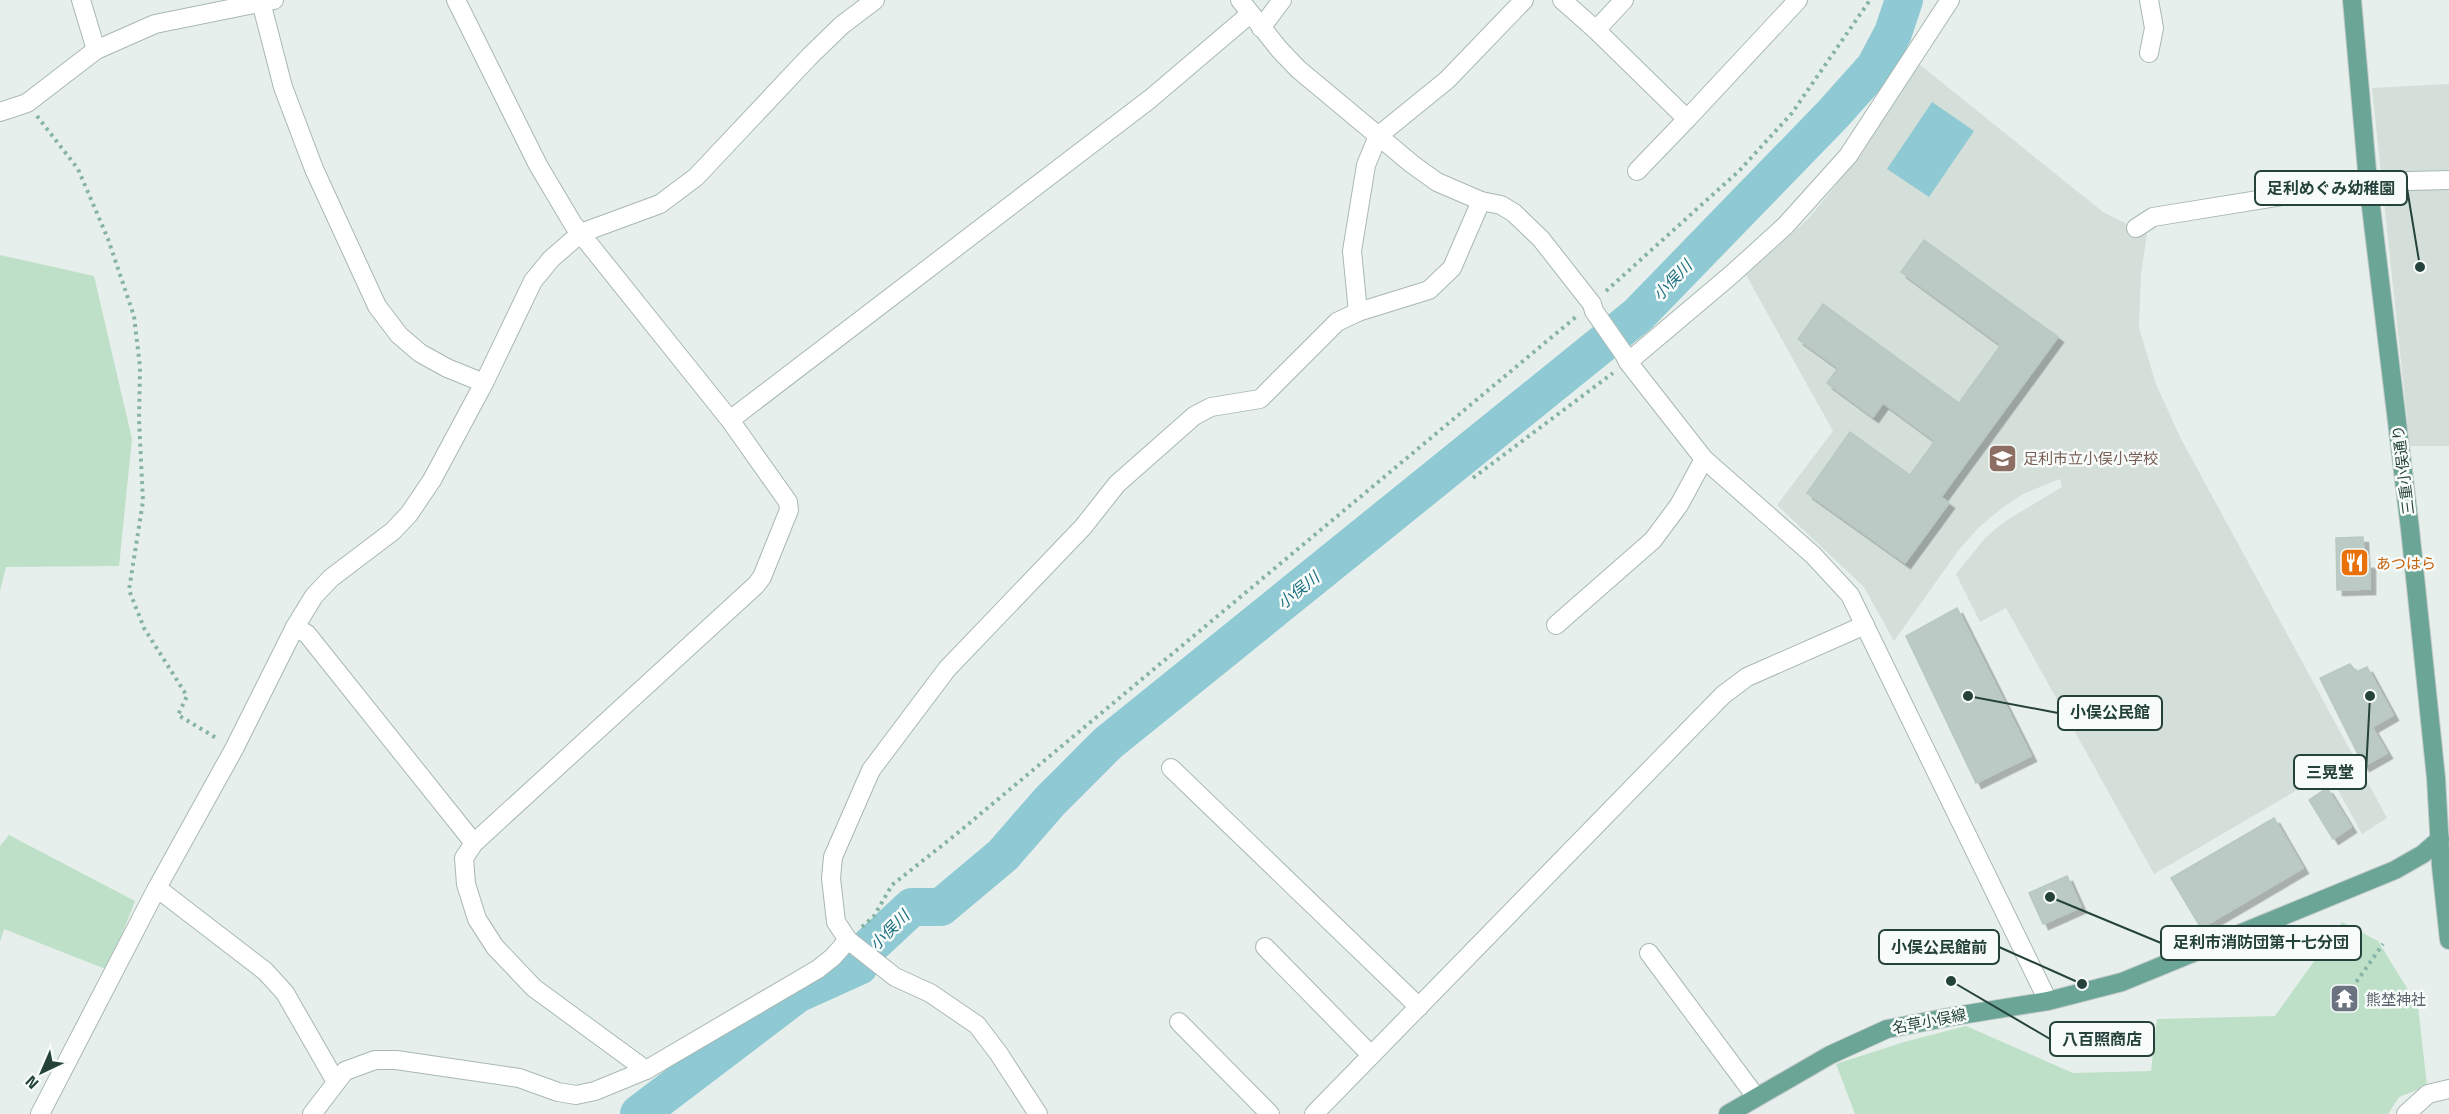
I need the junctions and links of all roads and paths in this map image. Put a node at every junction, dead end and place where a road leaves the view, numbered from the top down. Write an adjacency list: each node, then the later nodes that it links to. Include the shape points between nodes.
1 (81, 0): 16 (street)
2 (456, 0): 27 (street, via 538,165)
3 (874, 0): 27 (street, via 809,57 679,191 660,204)
4 (1282, 0): 14 (street)
5 (1524, 0): 21 (street, via 1447,80)
6 (1562, 0): 15 (street)
7 (1624, 0): 15 (street)
8 (1798, 0): 20 (street)
9 (1870, 0): 28 (path, via 1792,112 1739,171)
10 (1950, 0): 30 (street, via 1848,156 1785,226 1731,275)
11 (2149, 0): 17 (street, via 2154,28)
12 (2352, 0): 24 (main road, 三重小俣通り)
13 (267, 1): 16 (street, via 155,24); 31 (street, via 283,87 310,159 377,306 399,335 420,352)
14 (1250, 14): 21 (street, via 1298,69); 32 (street, via 1150,99)
15 (1596, 30): 20 (street)
16 (96, 50): 18 (street)
17 (2149, 53)
18 (27, 103): 19 (street); 38 (path, via 78,169 108,239 134,316 140,367 143,501 129,590 144,628 187,696 178,715)
19 (0, 112)
20 (1687, 119): 22 (street)
21 (1378, 136): 25 (street, via 1437,182); 29 (street, via 1366,165 1352,251)
22 (1637, 171)
23 (2449, 180): 24 (street)
24 (2368, 182): 26 (street, via 2153,217); 40 (main road, 三重小俣通り)
25 (1481, 201): 28 (street, via 1501,205 1528,225); 29 (street, via 1452,268 1438,282 1412,297 1397,298)
26 (2136, 228)
27 (581, 233): 31 (street, via 533,281); 32 (street)
28 (1593, 308): 30 (street); 44 (path, via 892,885 874,916)
29 (1358, 312): 44 (street, via 1326,331 1260,399 1211,407 1174,432 1117,483 1083,527 947,669 871,770 833,857 832,901 836,922)
30 (1626, 358): 33 (street); 34 (path)
31 (484, 383): 37 (street, via 432,480 409,514 331,578 314,596)
32 (730, 420): 41 (street, via 788,502 789,510 762,577)
33 (1704, 459): 35 (street, via 1679,505 1653,540); 36 (street, via 1813,555 1850,595)
34 (1473, 478)
35 (1556, 625)
36 (1865, 625): 49 (street); 50 (street, via 1747,677 1723,695)
37 (295, 627): 38 (street); 41 (street, via 307,634)
38 (234, 749): 42 (street)
39 (1171, 768): 50 (street)
40 (2444, 834): 43 (main road, 三重小俣通り, via 2441,866); 49 (main road, 名草小俣線, via 2423,854 2395,870 2150,972)
41 (474, 843): 53 (street, via 464,858 466,884 477,919 495,947 534,988)
42 (157, 888): 54 (street, via 265,971 285,993); 57 (street)
43 (2449, 940)
44 (851, 942): 53 (street, via 818,969); 59 (street, via 895,976 930,993 977,1025)
45 (2383, 944): 48 (path)
46 (1265, 947): 52 (street)
47 (1649, 953): 56 (street)
48 (2352, 988)
49 (2048, 1001): 56 (main road, 名草小俣線, via 1887,1029 1830,1055)
50 (1419, 1007): 52 (street)
51 (1179, 1022): 60 (street)
52 (1371, 1055): 61 (street)
53 (645, 1070): 54 (street, via 576,1095 519,1077 396,1059 358,1065 345,1071)
54 (336, 1082): 58 (street)
55 (2449, 1089): 63 (street, via 2427,1094)
56 (1756, 1097): 62 (main road, 名草小俣線)
57 (40, 1114)
58 (312, 1114)
59 (1038, 1114)
60 (1270, 1114)
61 (1314, 1114)
62 (1728, 1114)
63 (2406, 1114)

